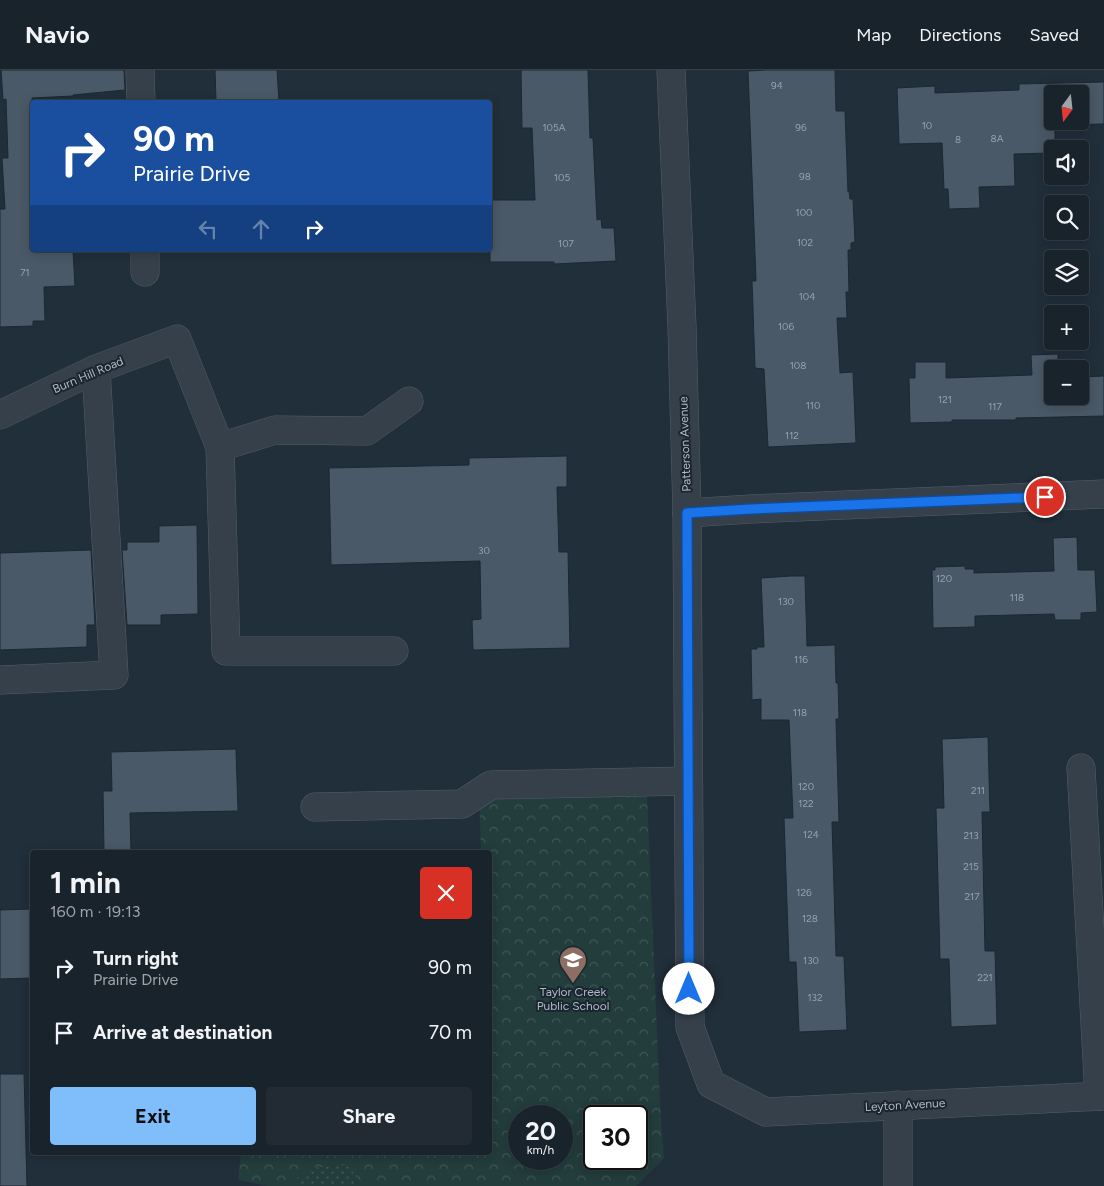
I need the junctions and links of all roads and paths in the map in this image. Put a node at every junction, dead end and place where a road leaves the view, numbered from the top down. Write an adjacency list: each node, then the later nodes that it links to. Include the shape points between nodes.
1 (140, 70): 3 (street)
2 (671, 70): 9 (street, Patterson Avenue)
3 (141, 100)
4 (96, 369): 6 (street, Burn Hill Road); 7 (street, Burn Hill Road, via 177,339); 11 (street, via 114,675)
5 (408, 401): 7 (street, via 367,431 275,430)
6 (0, 415)
7 (220, 447): 10 (street, via 226,651)
8 (1104, 494): 9 (street)
9 (687, 513): 13 (street, Patterson Avenue)
10 (394, 650)
11 (0, 680)
12 (1081, 768): 16 (street)
13 (688, 781): 14 (street, via 491,785 462,804); 15 (street, Patterson Avenue, via 690,1027)
14 (315, 807)
15 (712, 1084): 17 (street, Leyton Avenue, via 766,1112)
16 (1102, 1096): 17 (street, Leyton Avenue)
17 (898, 1105): 18 (street)
18 (898, 1186)

